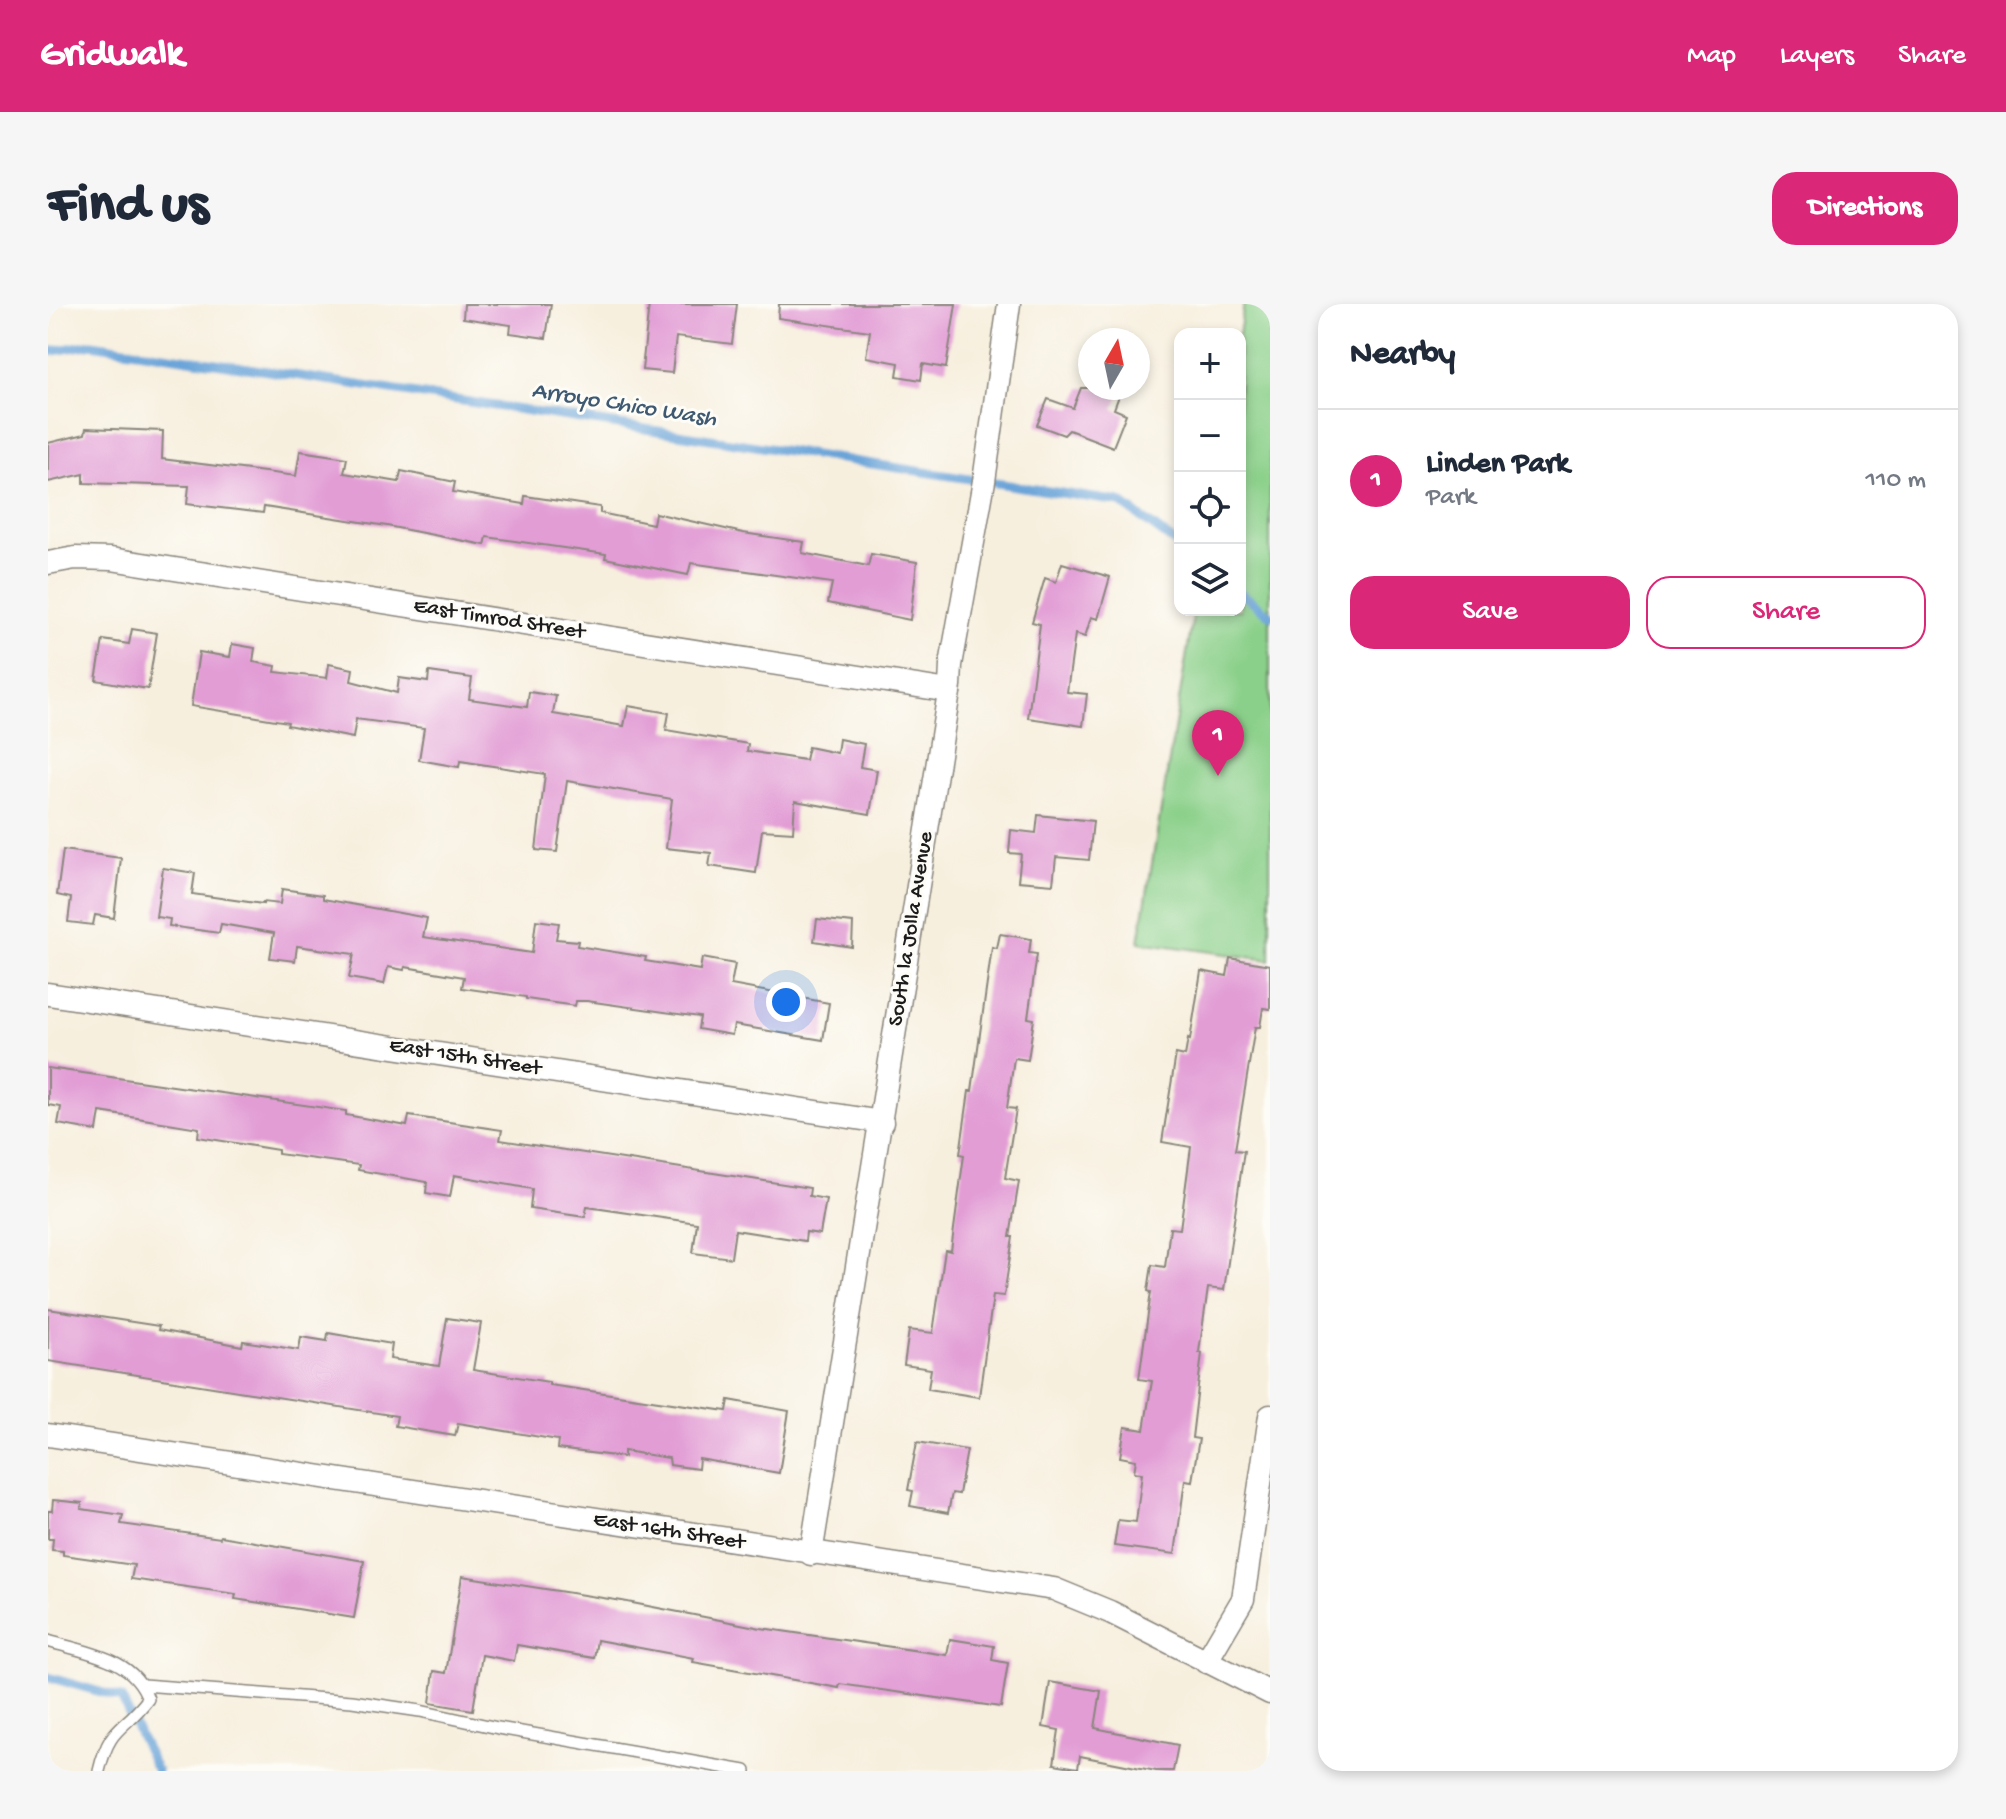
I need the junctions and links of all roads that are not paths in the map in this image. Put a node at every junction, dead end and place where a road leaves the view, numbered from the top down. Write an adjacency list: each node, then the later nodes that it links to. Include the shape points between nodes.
1 (1009, 304): 3 (street, South la Jolla Avenue)
2 (48, 563): 3 (street, East Timrod Street, via 111,559)
3 (949, 691): 5 (street, South la Jolla Avenue)
4 (48, 994): 5 (street, East 15th Street)
5 (882, 1122): 8 (street, South la Jolla Avenue)
6 (1270, 1416): 10 (street, via 1243,1599)
7 (48, 1435): 8 (street, East 16th Street)
8 (811, 1554): 10 (street, East 16th Street, via 1054,1589)
9 (48, 1641): 11 (lane, via 120,1662)
10 (1206, 1662): 12 (street, East 16th Street)
11 (143, 1685): 13 (lane, via 148,1699 110,1737); 14 (lane, via 352,1701)
12 (1270, 1693)
13 (99, 1771)
14 (745, 1771)

